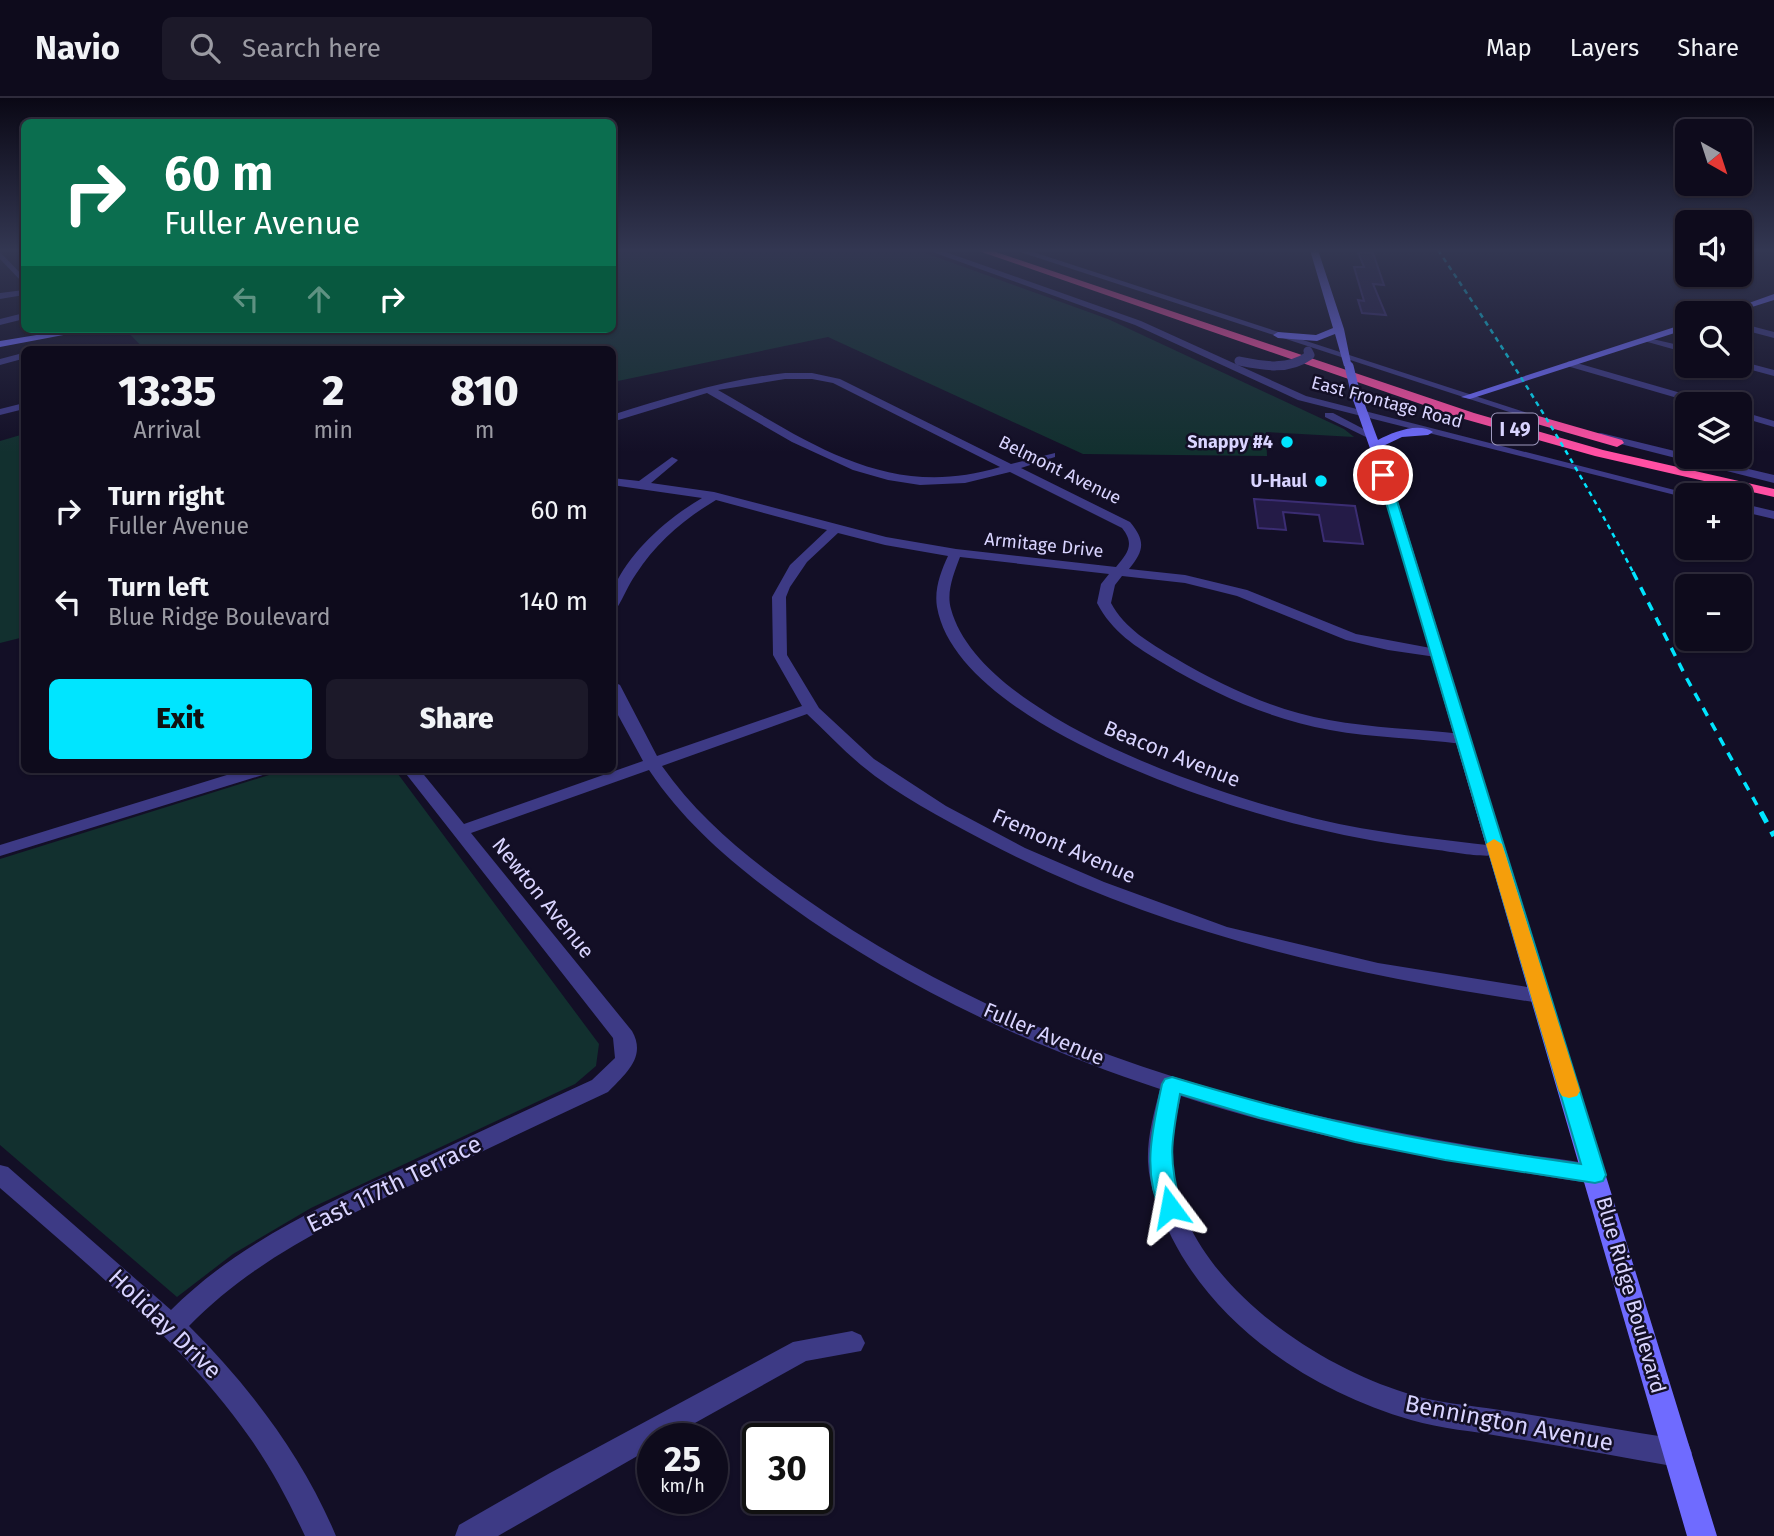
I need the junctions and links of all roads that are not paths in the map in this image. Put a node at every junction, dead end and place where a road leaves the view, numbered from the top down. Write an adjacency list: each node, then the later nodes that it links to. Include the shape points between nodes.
1 (20, 317): 17 (street, via 0,322)
2 (1121, 317): 19 (street, East Frontage Road)
3 (1156, 317): 44 (highway, I 49, via 1458,420)
4 (1177, 317): 8 (highway, I 49)
5 (1183, 317): 8 (highway)
6 (1223, 317): 13 (street)
7 (1335, 317): 9 (main road, Blue Ridge Boulevard)
8 (1209, 328): 48 (highway, I 49, via 1469,415 1600,453)
9 (1339, 329): 13 (main road, via 1317,338); 22 (main road, Blue Ridge Boulevard)
10 (1752, 329): 14 (street)
11 (1675, 330): 15 (main road)
12 (67, 333): 17 (main road)
13 (1278, 335): 16 (street)
14 (1774, 335)
15 (1647, 339): 18 (street); 23 (main road)
16 (1294, 340): 19 (street, bridge, via 1310,355 1284,365); 22 (street)
17 (9, 343)
18 (1675, 347)
19 (1199, 351): 26 (street, East Frontage Road)
20 (21, 354): 21 (street)
21 (0, 362)
22 (1348, 362): 29 (street); 32 (main road, Blue Ridge Boulevard, bridge)
23 (1570, 364): 28 (street); 29 (main road)
24 (1752, 367): 25 (street)
25 (1774, 373)
26 (1267, 382): 32 (street, East Frontage Road); 38 (street)
27 (710, 390): 33 (street, Belmont Avenue); 41 (street, Belmont Avenue, via 791,374 824,376); 41 (street, via 834,458 896,480 953,481)
28 (1675, 394)
29 (1466, 397): 34 (street)
30 (21, 407): 31 (street)
31 (0, 412)
32 (1362, 415): 37 (street, East Frontage Road); 38 (main road, Blue Ridge Boulevard)
33 (616, 418)
34 (1535, 418): 42 (street); 46 (highway)
35 (1752, 418): 36 (street)
36 (1774, 424)
37 (1428, 432): 38 (main road, via 1401,432); 47 (street, East Frontage Road)
38 (1372, 441): 58 (main road, Blue Ridge Boulevard)
39 (1051, 455): 41 (street)
40 (672, 460): 45 (street)
41 (1011, 467): 56 (street, Belmont Avenue, via 1126,525 1137,547)
42 (1774, 479)
43 (616, 481): 45 (street, Armitage Drive)
44 (1679, 483)
45 (643, 484): 49 (street, Armitage Drive)
46 (1774, 486)
47 (1675, 492)
48 (1774, 493)
49 (714, 496): 54 (street, Armitage Drive); 57 (street, via 661,535)
50 (1752, 500): 51 (highway)
51 (1774, 505)
52 (1752, 510): 53 (street)
53 (1774, 515)
54 (835, 528): 55 (street, Armitage Drive); 60 (street, Fremont Avenue, via 791,573 779,596 774,625 778,655)
55 (956, 553): 56 (street, Armitage Drive); 67 (street, Beacon Avenue, via 943,589 944,610 963,649 1008,692 1089,743 1186,786 1313,824 1385,839)
56 (1119, 571): 58 (street, Armitage Drive, via 1219,586 1351,637); 61 (street, Belmont Avenue, via 1104,592 1114,622 1180,668 1270,709 1328,724)
57 (616, 598)
58 (1436, 653): 61 (main road, Blue Ridge Boulevard)
59 (616, 694): 62 (street, Fuller Avenue, via 633,733)
60 (810, 708): 62 (street); 68 (street, Fremont Avenue, via 902,787 965,826 1039,864 1125,899 1324,959)
61 (1462, 739): 67 (main road, Blue Ridge Boulevard)
62 (653, 762): 65 (street); 70 (street, Fuller Avenue, via 673,792 733,853 814,916 930,984 1045,1038)
63 (250, 773): 66 (street)
64 (413, 773): 65 (street, Newton Avenue)
65 (461, 831): 69 (street, Newton Avenue, via 624,1036)
66 (0, 851)
67 (1496, 851): 68 (main road, Blue Ridge Boulevard)
68 (1540, 996): 72 (main road, Blue Ridge Boulevard)
69 (626, 1060): 73 (street, East 117th Terrace, via 600,1086 323,1216 233,1273)
70 (1172, 1084): 72 (street, Fuller Avenue, via 1355,1134); 75 (street, Bennington Avenue, via 1160,1144 1170,1207 1182,1237 1206,1274 1261,1330 1324,1372 1407,1406)
71 (0, 1174): 73 (street, Holiday Drive)
72 (1595, 1175): 75 (main road, Blue Ridge Boulevard)
73 (173, 1325): 76 (street, Holiday Drive, via 217,1372 269,1440)
74 (852, 1343): 77 (street, via 802,1350)
75 (1678, 1453): 78 (main road, Blue Ridge Boulevard)
76 (321, 1536)
77 (470, 1536)
78 (1702, 1536)

